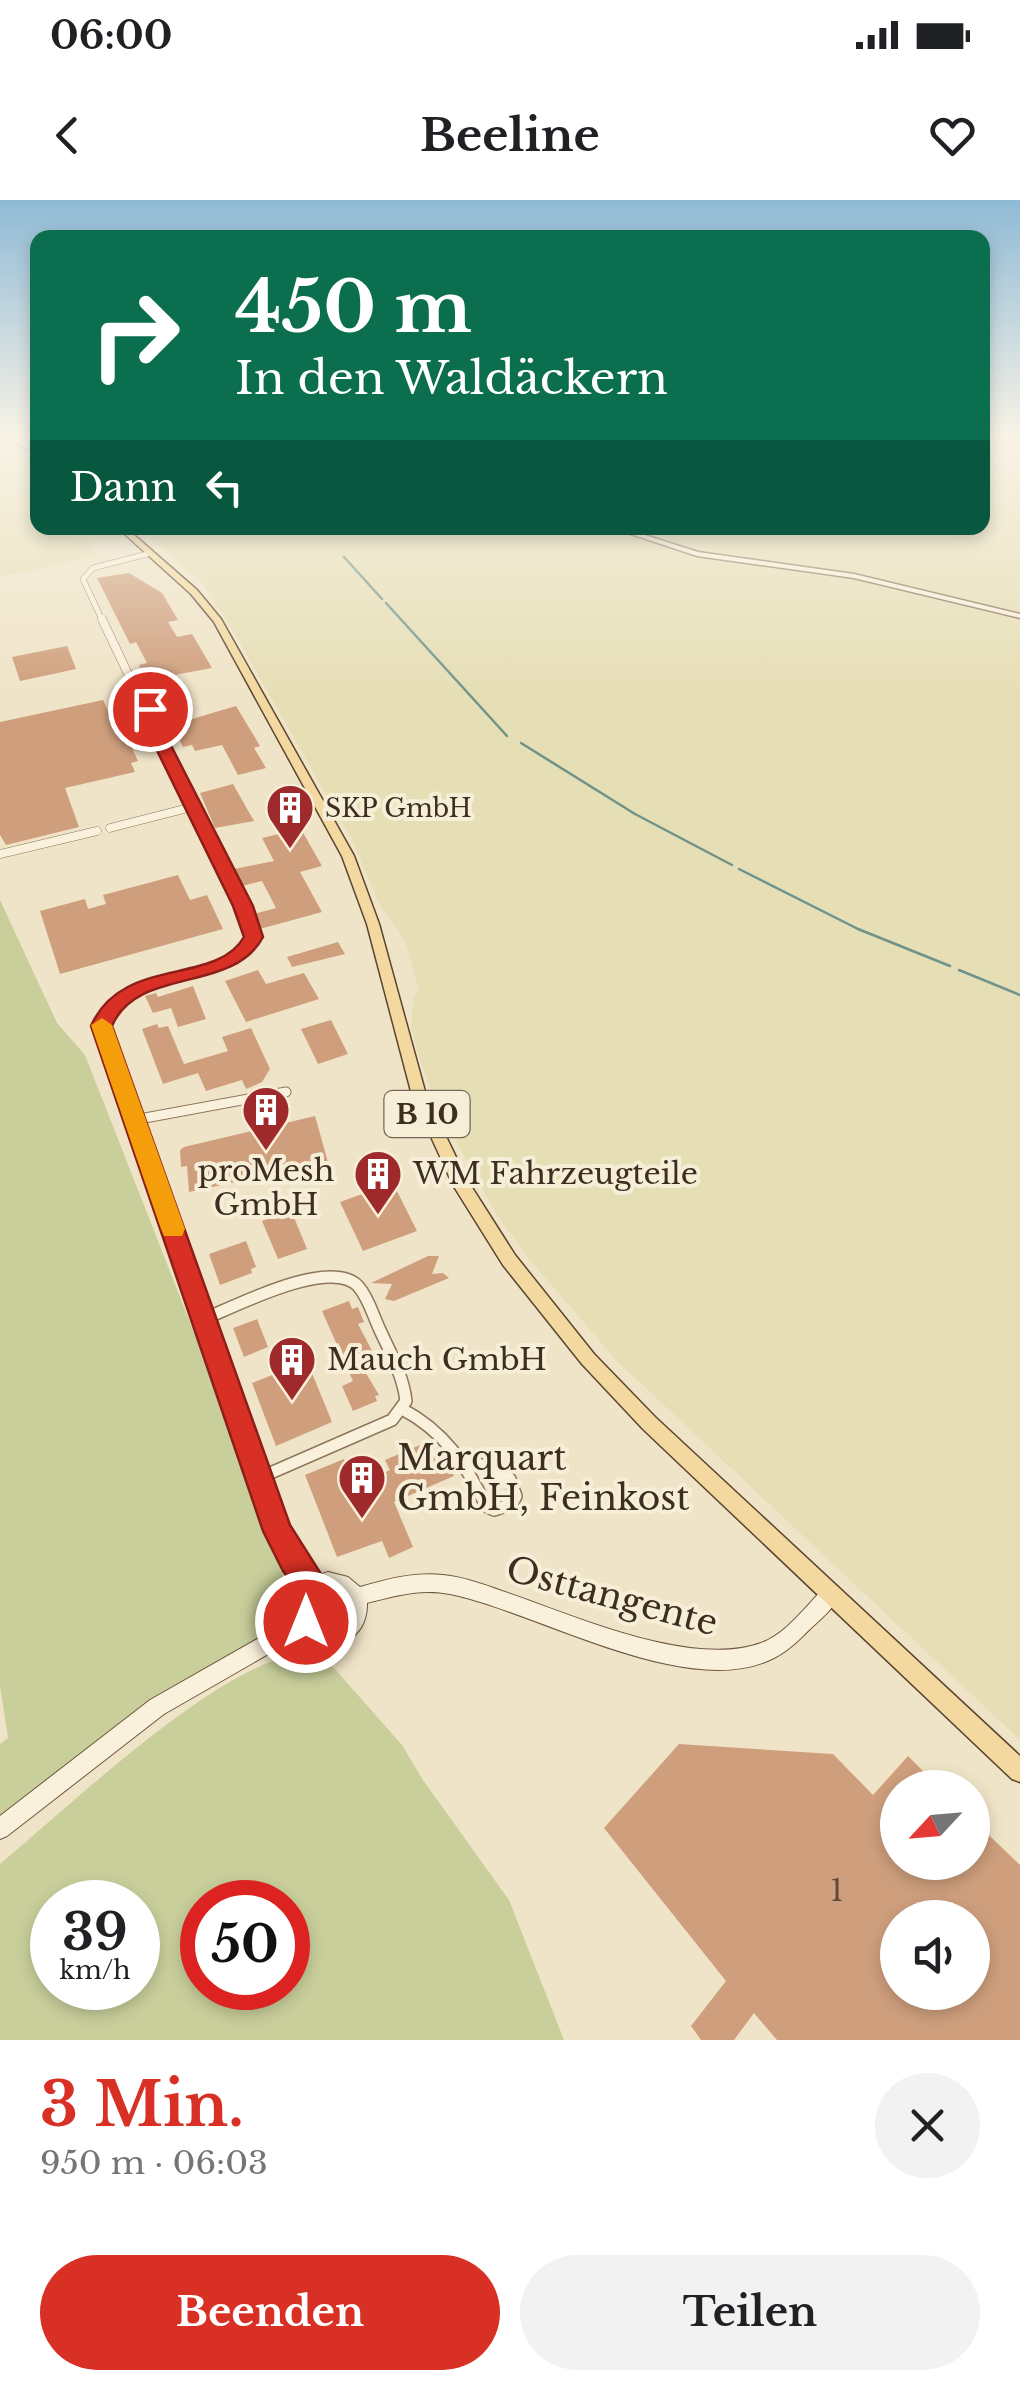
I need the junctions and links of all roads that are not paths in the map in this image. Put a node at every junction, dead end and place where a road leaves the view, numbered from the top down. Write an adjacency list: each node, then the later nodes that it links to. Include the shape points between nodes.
1 (129, 535): 3 (main road, B 10)
2 (638, 535): 6 (street, via 697,554 877,581)
3 (138, 544): 4 (main road, B 10); 5 (street)
4 (152, 557): 5 (street); 18 (main road, B 10, via 223,628 340,841 373,924 420,1096 484,1222 588,1359)
5 (131, 558): 7 (street, via 93,568 83,579 141,715 154,728)
6 (1020, 616)
7 (192, 807): 8 (street); 12 (street, via 254,937 230,961 139,987 106,1012 104,1039)
8 (110, 828)
9 (97, 831): 10 (street)
10 (0, 854)
11 (286, 1092): 12 (street)
12 (134, 1120): 13 (street)
13 (204, 1318): 14 (street, via 312,1277 346,1278 366,1299 404,1382); 16 (street)
14 (402, 1409): 15 (street); 16 (street, via 377,1428)
15 (462, 1456): 15 (street, via 486,1506 512,1504 510,1479)
16 (259, 1478): 17 (street, via 285,1547)
17 (314, 1588): 19 (main road, Osttangente, via 340,1582); 20 (main road)
18 (831, 1595): 19 (main road, Osttangente, via 768,1650 710,1661 446,1584 400,1585); 21 (main road, B 10)
19 (356, 1597): 20 (main road, via 357,1612 344,1630 320,1634)
20 (306, 1622): 22 (main road, via 158,1708)
21 (1020, 1771)
22 (0, 1829)

